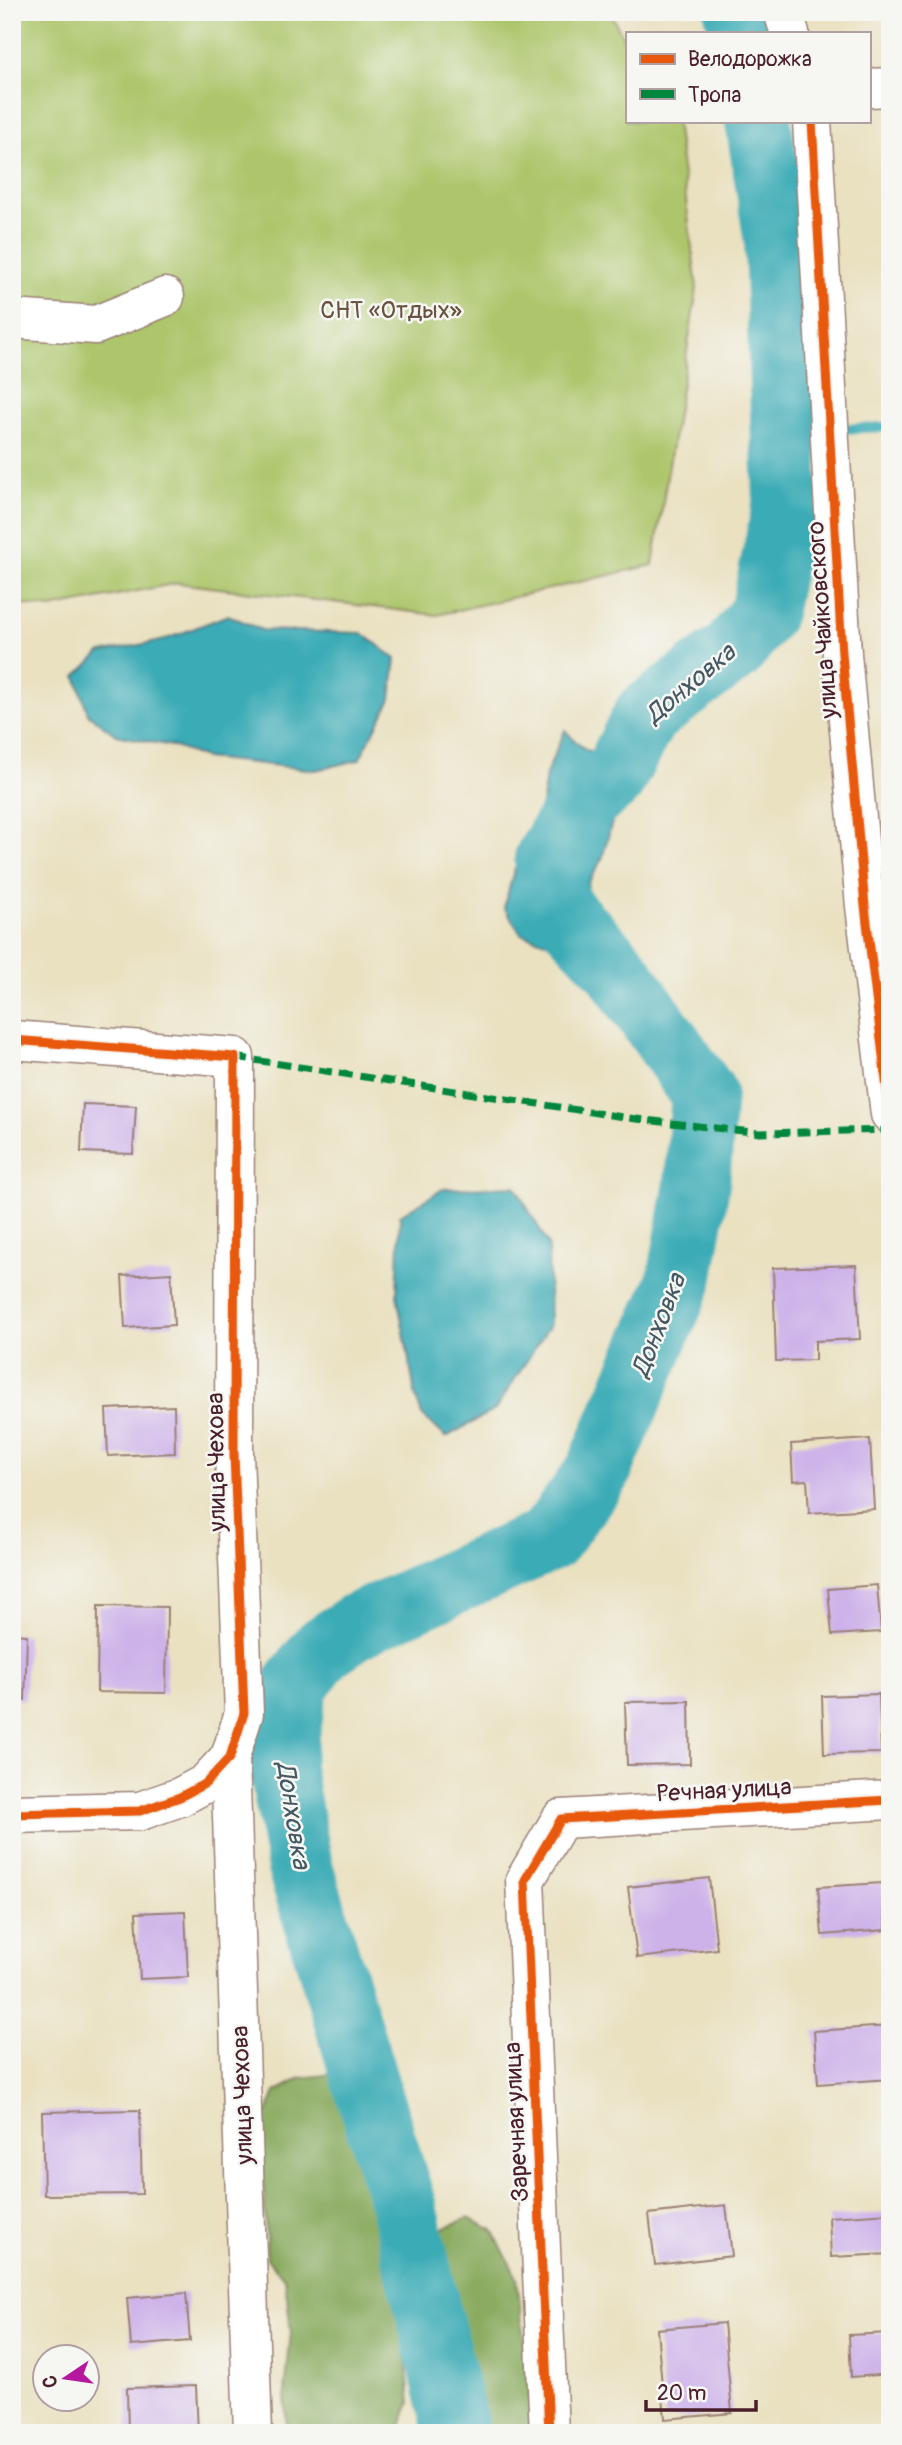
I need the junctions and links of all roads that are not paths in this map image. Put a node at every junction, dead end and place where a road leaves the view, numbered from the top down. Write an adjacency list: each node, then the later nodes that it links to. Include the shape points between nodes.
1 (783, 12): 2 (street)
2 (790, 32)
3 (890, 87): 4 (street)
4 (870, 88)
5 (812, 122): 8 (street, улица Чайковского, via 842,653)
6 (165, 298): 7 (street, via 96,325)
7 (12, 319)
8 (877, 906): 10 (street, улица Чайковского)
9 (12, 1040): 11 (street, улица Чехова, via 235,1058 234,1454 244,1713)
10 (890, 1114)
11 (230, 1757): 13 (street, улица Чехова, via 206,1783 140,1811); 15 (street, улица Чехова)
12 (890, 1800): 14 (street, Речная улица)
13 (12, 1814)
14 (561, 1819): 16 (street, Заречная улица, via 525,1880)
15 (253, 2433)
16 (549, 2433)

